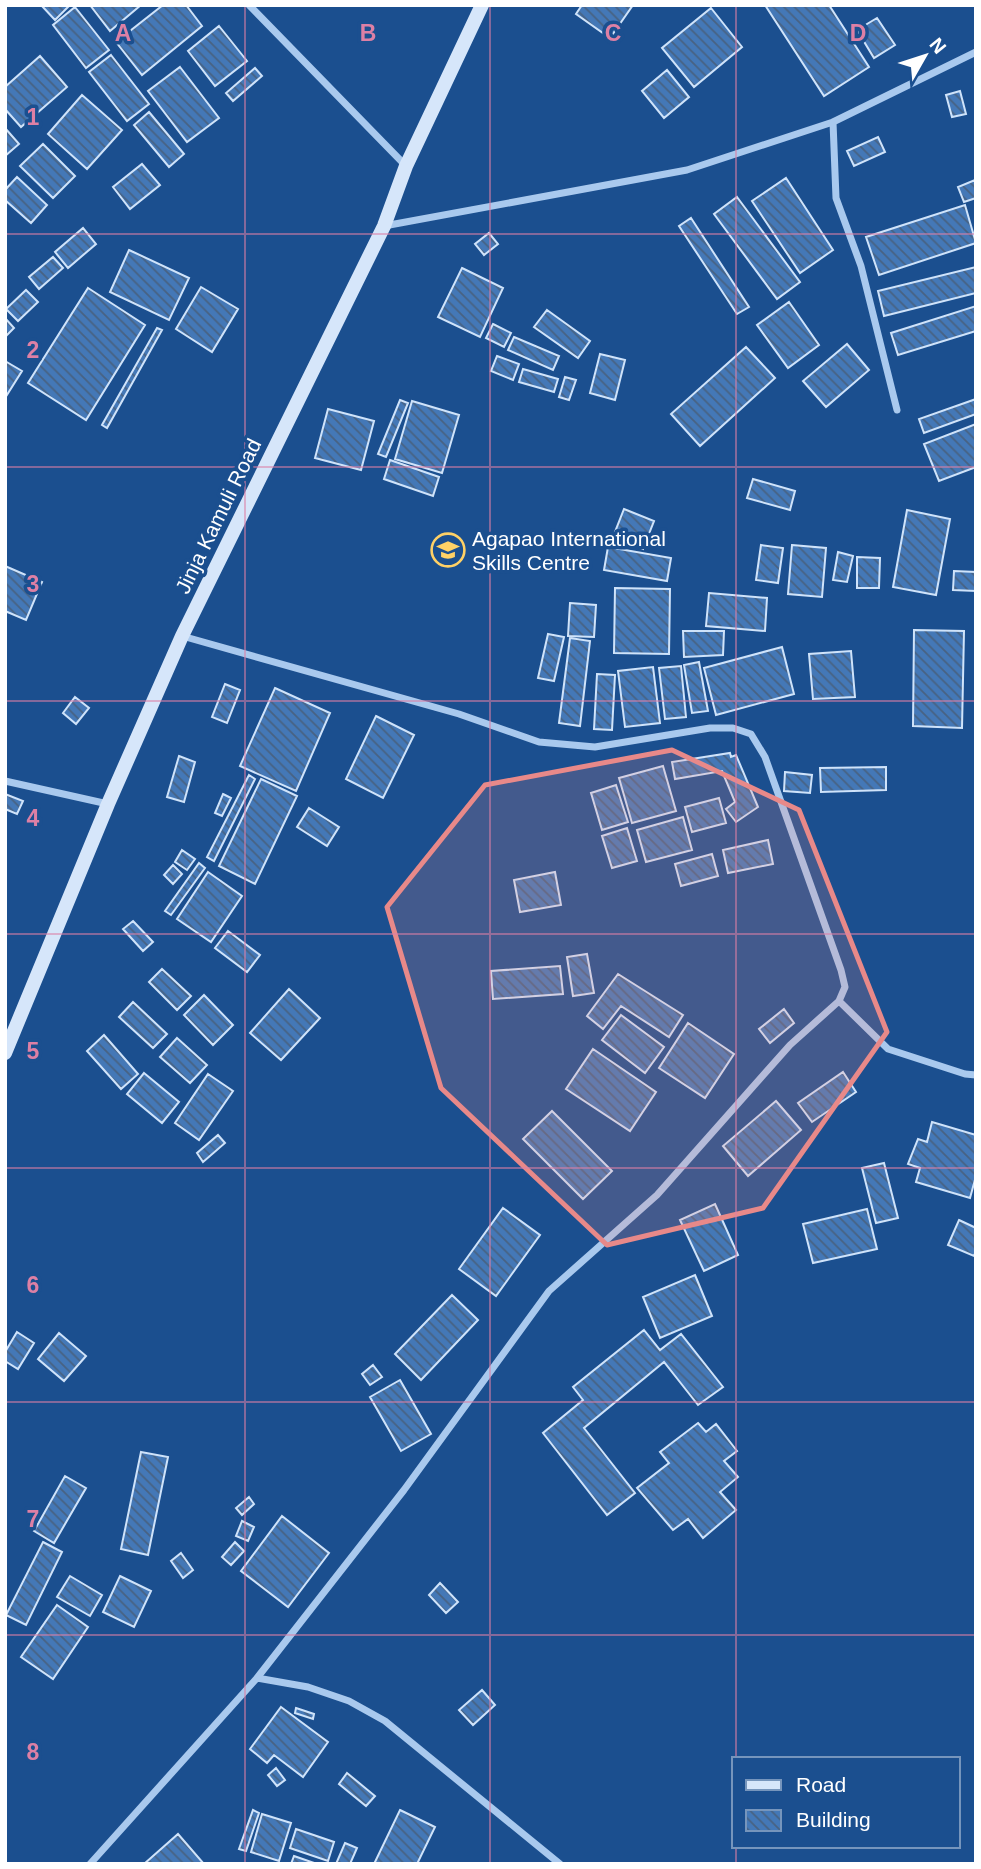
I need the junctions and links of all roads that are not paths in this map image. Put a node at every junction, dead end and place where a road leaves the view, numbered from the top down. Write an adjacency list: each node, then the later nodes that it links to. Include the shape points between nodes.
1 (249, 5): 5 (street)
2 (482, 5): 5 (main road, Jinja Kamuli Road)
3 (976, 52): 4 (street)
4 (833, 122): 6 (street, via 687,170); 7 (street, via 836,198 861,266)
5 (406, 166): 6 (main road, Jinja Kamuli Road)
6 (384, 226): 8 (main road, Jinja Kamuli Road)
7 (897, 410)
8 (182, 636): 10 (main road, Jinja Kamuli Road); 11 (street, via 459,714 539,743 594,747 710,728 751,734 765,757 841,970 845,987)
9 (5, 781): 10 (street)
10 (108, 804): 12 (main road, Jinja Kamuli Road)
11 (839, 1001): 13 (street, via 888,1049); 14 (street, via 790,1045 657,1195 549,1291 404,1490)
12 (5, 1053)
13 (976, 1074)
14 (257, 1678): 15 (street); 16 (street, via 308,1687 349,1701 385,1721)
15 (90, 1864)
16 (560, 1864)

